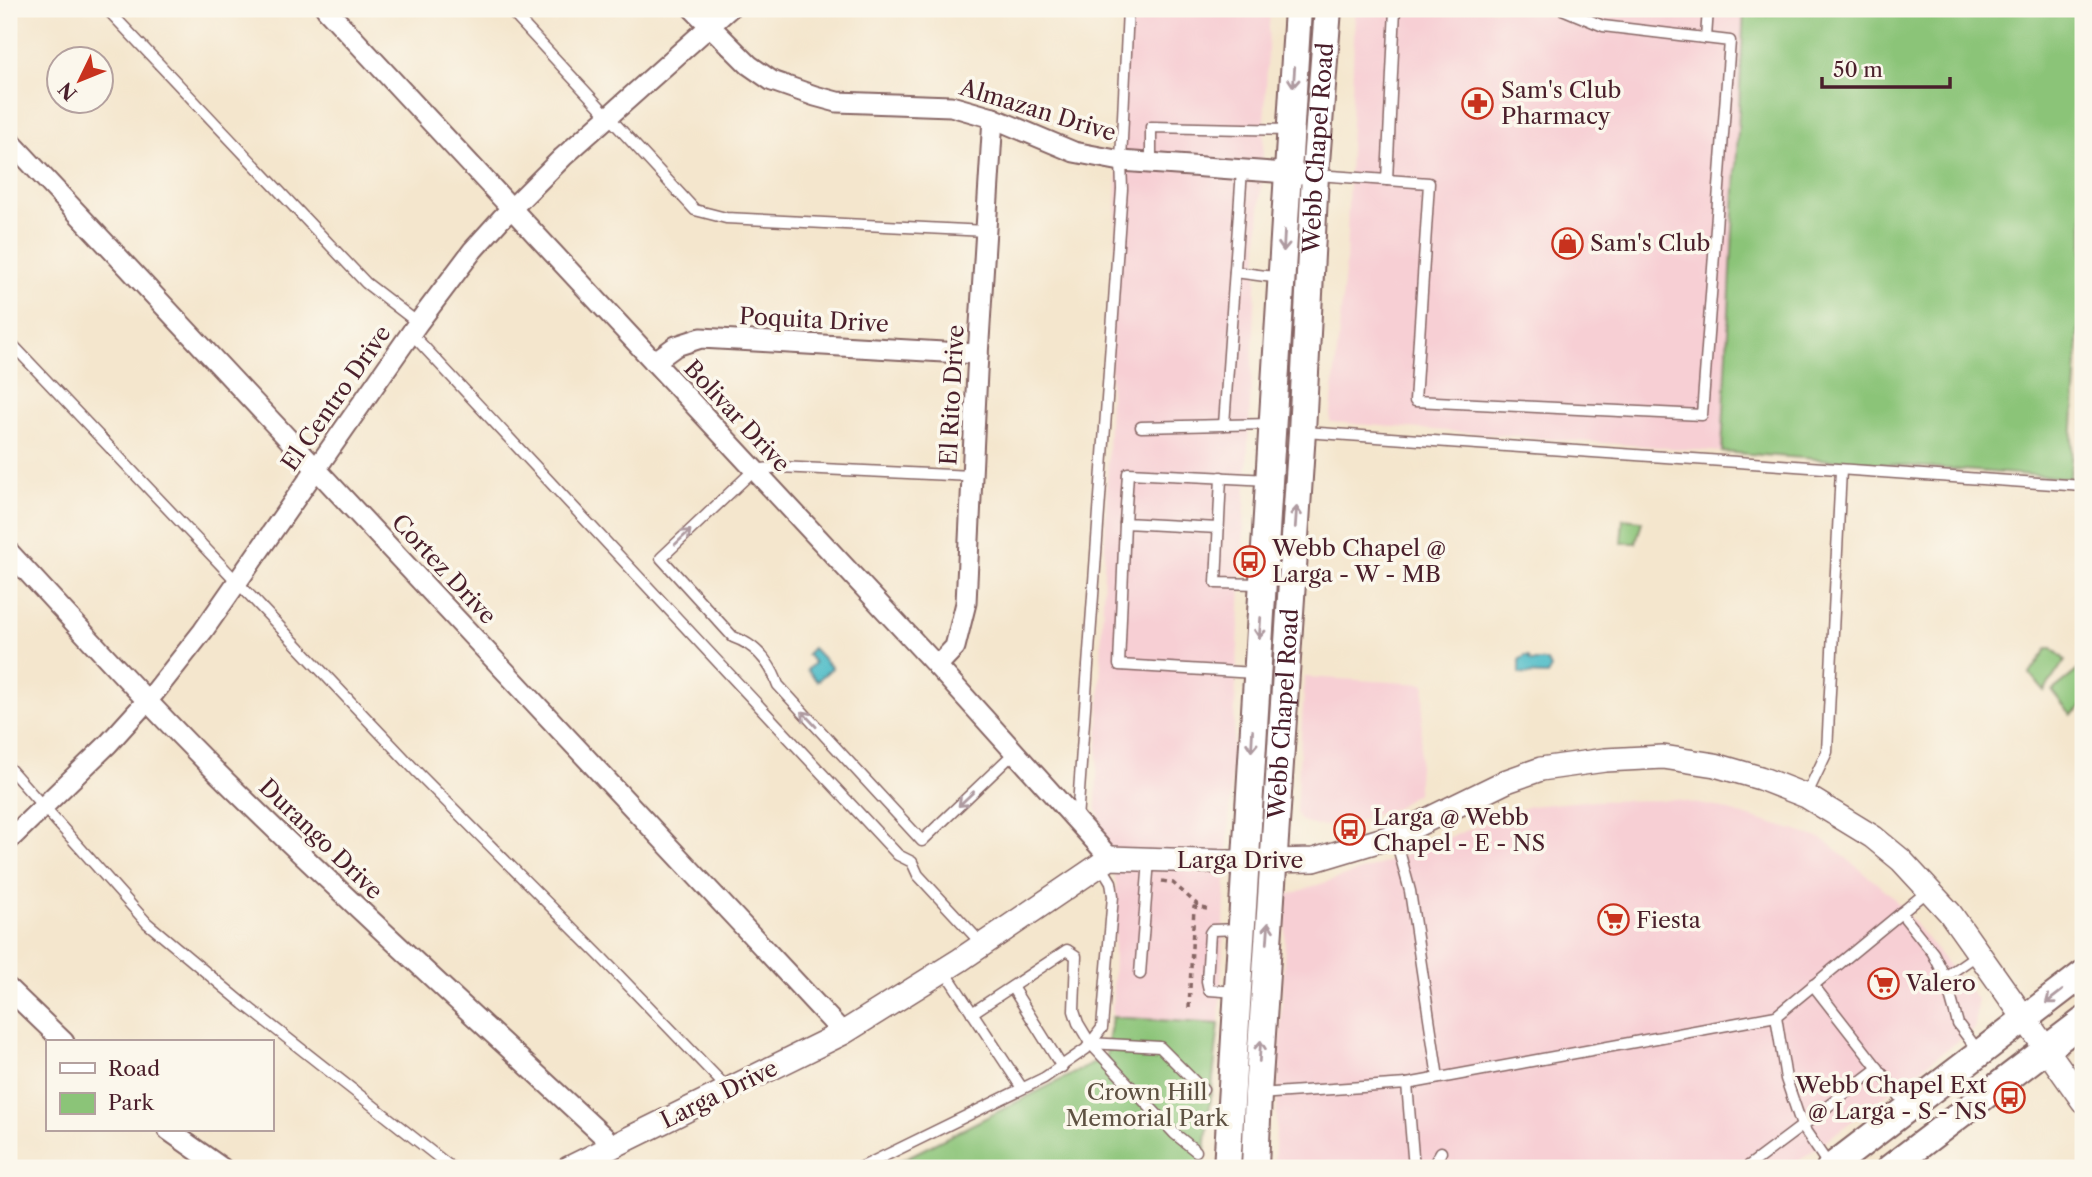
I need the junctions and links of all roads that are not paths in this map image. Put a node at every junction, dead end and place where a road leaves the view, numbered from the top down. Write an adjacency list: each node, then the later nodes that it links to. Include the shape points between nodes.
1 (107, 9): 28 (lane, via 366,283)
2 (509, 9): 14 (lane)
3 (693, 9): 12 (street, Almazan Drive)
4 (729, 9): 12 (street, El Centro Drive)
5 (1128, 9): 18 (lane)
6 (1298, 9): 16 (main road, Webb Chapel Road, one-way to 16)
7 (1328, 9): 22 (main road, Webb Chapel Road)
8 (1395, 9): 23 (lane)
9 (1562, 9): 13 (lane, via 1603,26)
10 (1708, 9): 13 (lane)
11 (331, 10): 24 (street, Bolivar Drive)
12 (709, 26): 14 (street, El Centro Drive); 15 (street, Almazan Drive, via 748,65 772,80 815,96 837,102 951,106)
13 (1706, 38): 23 (lane, via 1730,41 1702,415 1415,401 1429,183)
14 (609, 115): 24 (street, El Centro Drive); 25 (lane, via 695,210 726,218)
15 (993, 118): 18 (street, Almazan Drive, via 1074,152); 25 (street, El Rito Drive)
16 (1291, 130): 19 (lane, via 1152,127); 21 (main road, Webb Chapel Road)
17 (9, 140): 36 (street, Cortez Drive)
18 (1121, 162): 19 (street, Almazan Drive); 56 (lane)
19 (1151, 164): 20 (street, Almazan Drive)
20 (1242, 170): 21 (street, Almazan Drive); 26 (lane)
21 (1288, 173): 22 (street, Almazan Drive); 27 (main road, Webb Chapel Road, one-way to 27)
22 (1315, 175): 23 (lane); 35 (main road, Webb Chapel Road)
23 (1387, 180)
24 (511, 208): 28 (street, El Centro Drive); 31 (street, Bolivar Drive)
25 (986, 231): 30 (street, El Rito Drive)
26 (1235, 272): 27 (lane); 33 (lane)
27 (1282, 278): 32 (main road, Webb Chapel Road)
28 (415, 328): 36 (street, El Centro Drive); 65 (lane, via 898,855 912,862 918,875)
29 (9, 341): 46 (lane)
30 (978, 354): 31 (street, Poquita Drive, via 701,338 676,345); 39 (street, El Rito Drive)
31 (654, 362): 37 (street, Bolivar Drive)
32 (1273, 424): 33 (lane); 41 (main road, Webb Chapel Road)
33 (1224, 425): 34 (lane)
34 (1140, 427)
35 (1303, 432): 38 (lane); 48 (main road, Webb Chapel Road, one-way to 35)
36 (318, 469): 46 (street, El Centro Drive); 78 (street, Cortez Drive)
37 (754, 470): 39 (lane, via 779,467); 49 (street, Bolivar Drive); 52 (lane, one-way to 37, via 922,841 778,685 772,668 756,650 733,636 661,558)
38 (1840, 470): 42 (lane); 54 (lane, via 1827,752)
39 (972, 476): 49 (street, El Rito Drive, via 966,603 955,647)
40 (1221, 477): 41 (lane); 43 (lane, via 1128,472); 44 (lane)
41 (1269, 480): 47 (main road, Webb Chapel Road)
42 (2083, 486)
43 (1125, 523): 44 (lane); 50 (lane, via 1119,665)
44 (1218, 528): 47 (lane, via 1216,583)
45 (9, 552): 51 (street, Durango Drive)
46 (236, 583): 51 (street, El Centro Drive); 88 (lane)
47 (1263, 584): 48 (main road); 50 (main road, Webb Chapel Road, one-way to 50)
48 (1291, 585): 61 (main road, Webb Chapel Road)
49 (937, 666): 52 (street, Bolivar Drive)
50 (1257, 673): 60 (main road, Webb Chapel Road, one-way to 60)
51 (147, 701): 55 (street, El Centro Drive); 96 (street, Durango Drive, via 421,968)
52 (1015, 752): 56 (street, Bolivar Drive)
53 (9, 768): 55 (lane)
54 (1806, 796): 57 (street, Larga Drive, via 1715,765 1663,757 1605,760 1541,769 1507,781); 63 (street, Larga Drive, via 1873,837)
55 (44, 806): 58 (street, El Centro Drive); 100 (lane, via 147,923)
56 (1077, 821): 59 (street, Bolivar Drive)
57 (1394, 836): 61 (street, Larga Drive, via 1314,860); 85 (lane, via 1410,891)
58 (9, 840)
59 (1105, 861): 62 (street, Larga Drive); 65 (street, Larga Drive); 80 (lane, via 1113,896 1102,1028)
60 (1245, 862): 61 (street, Larga Drive); 62 (street, Larga Drive); 90 (main road, Webb Chapel Road)
61 (1273, 862): 91 (main road, Webb Chapel Road, one-way to 61)
62 (1154, 870): 68 (lane)
63 (1930, 889): 64 (lane); 66 (street, Larga Drive)
64 (1901, 913): 70 (lane, via 1933,953); 71 (lane)
65 (982, 944): 67 (street, Larga Drive)
66 (1979, 954): 70 (lane); 76 (street, Larga Drive)
67 (944, 970): 74 (lane); 78 (street, Larga Drive)
68 (1140, 974)
69 (2083, 974): 76 (main road, one-way to 76)
70 (1945, 977): 82 (lane, via 1958,1024)
71 (1813, 985): 75 (lane); 84 (lane)
72 (1012, 987): 74 (lane); 80 (lane, via 1067,950 1076,956 1074,1011); 83 (lane)
73 (9, 989): 79 (street)
74 (972, 1013): 87 (lane)
75 (1776, 1016): 85 (lane); 94 (lane, via 1786,1079)
76 (2025, 1019): 81 (street, Larga Drive); 82 (main road)
77 (2083, 1021): 81 (main road)
78 (842, 1033): 88 (street, Larga Drive)
79 (62, 1040)
80 (1090, 1042): 83 (lane); 89 (lane, via 1160,1047); 97 (lane)
81 (2047, 1049): 92 (street, Larga Drive); 109 (main road)
82 (1980, 1054): 93 (main road)
83 (1062, 1067): 87 (lane)
84 (1878, 1068): 93 (lane); 94 (lane)
85 (1438, 1078): 86 (lane)
86 (1407, 1084): 91 (lane); 105 (lane)
87 (1021, 1088): 102 (lane)
88 (729, 1089): 96 (street, Larga Drive)
89 (1203, 1090)
90 (1231, 1094): 91 (main road); 103 (main road, Webb Chapel Road)
91 (1258, 1094): 104 (main road, Webb Chapel Road)
92 (2083, 1101)
93 (1909, 1108): 108 (main road)
94 (1802, 1125): 107 (lane); 108 (lane)
95 (171, 1132): 99 (street)
96 (614, 1146): 101 (street, Larga Drive)
97 (1196, 1152)
98 (1441, 1152): 106 (lane)
99 (222, 1168)
100 (452, 1168)
101 (569, 1168)
102 (860, 1168)
103 (1227, 1168)
104 (1255, 1168)
105 (1415, 1168)
106 (1432, 1168)
107 (1746, 1168)
108 (1830, 1168)
109 (1891, 1168)

